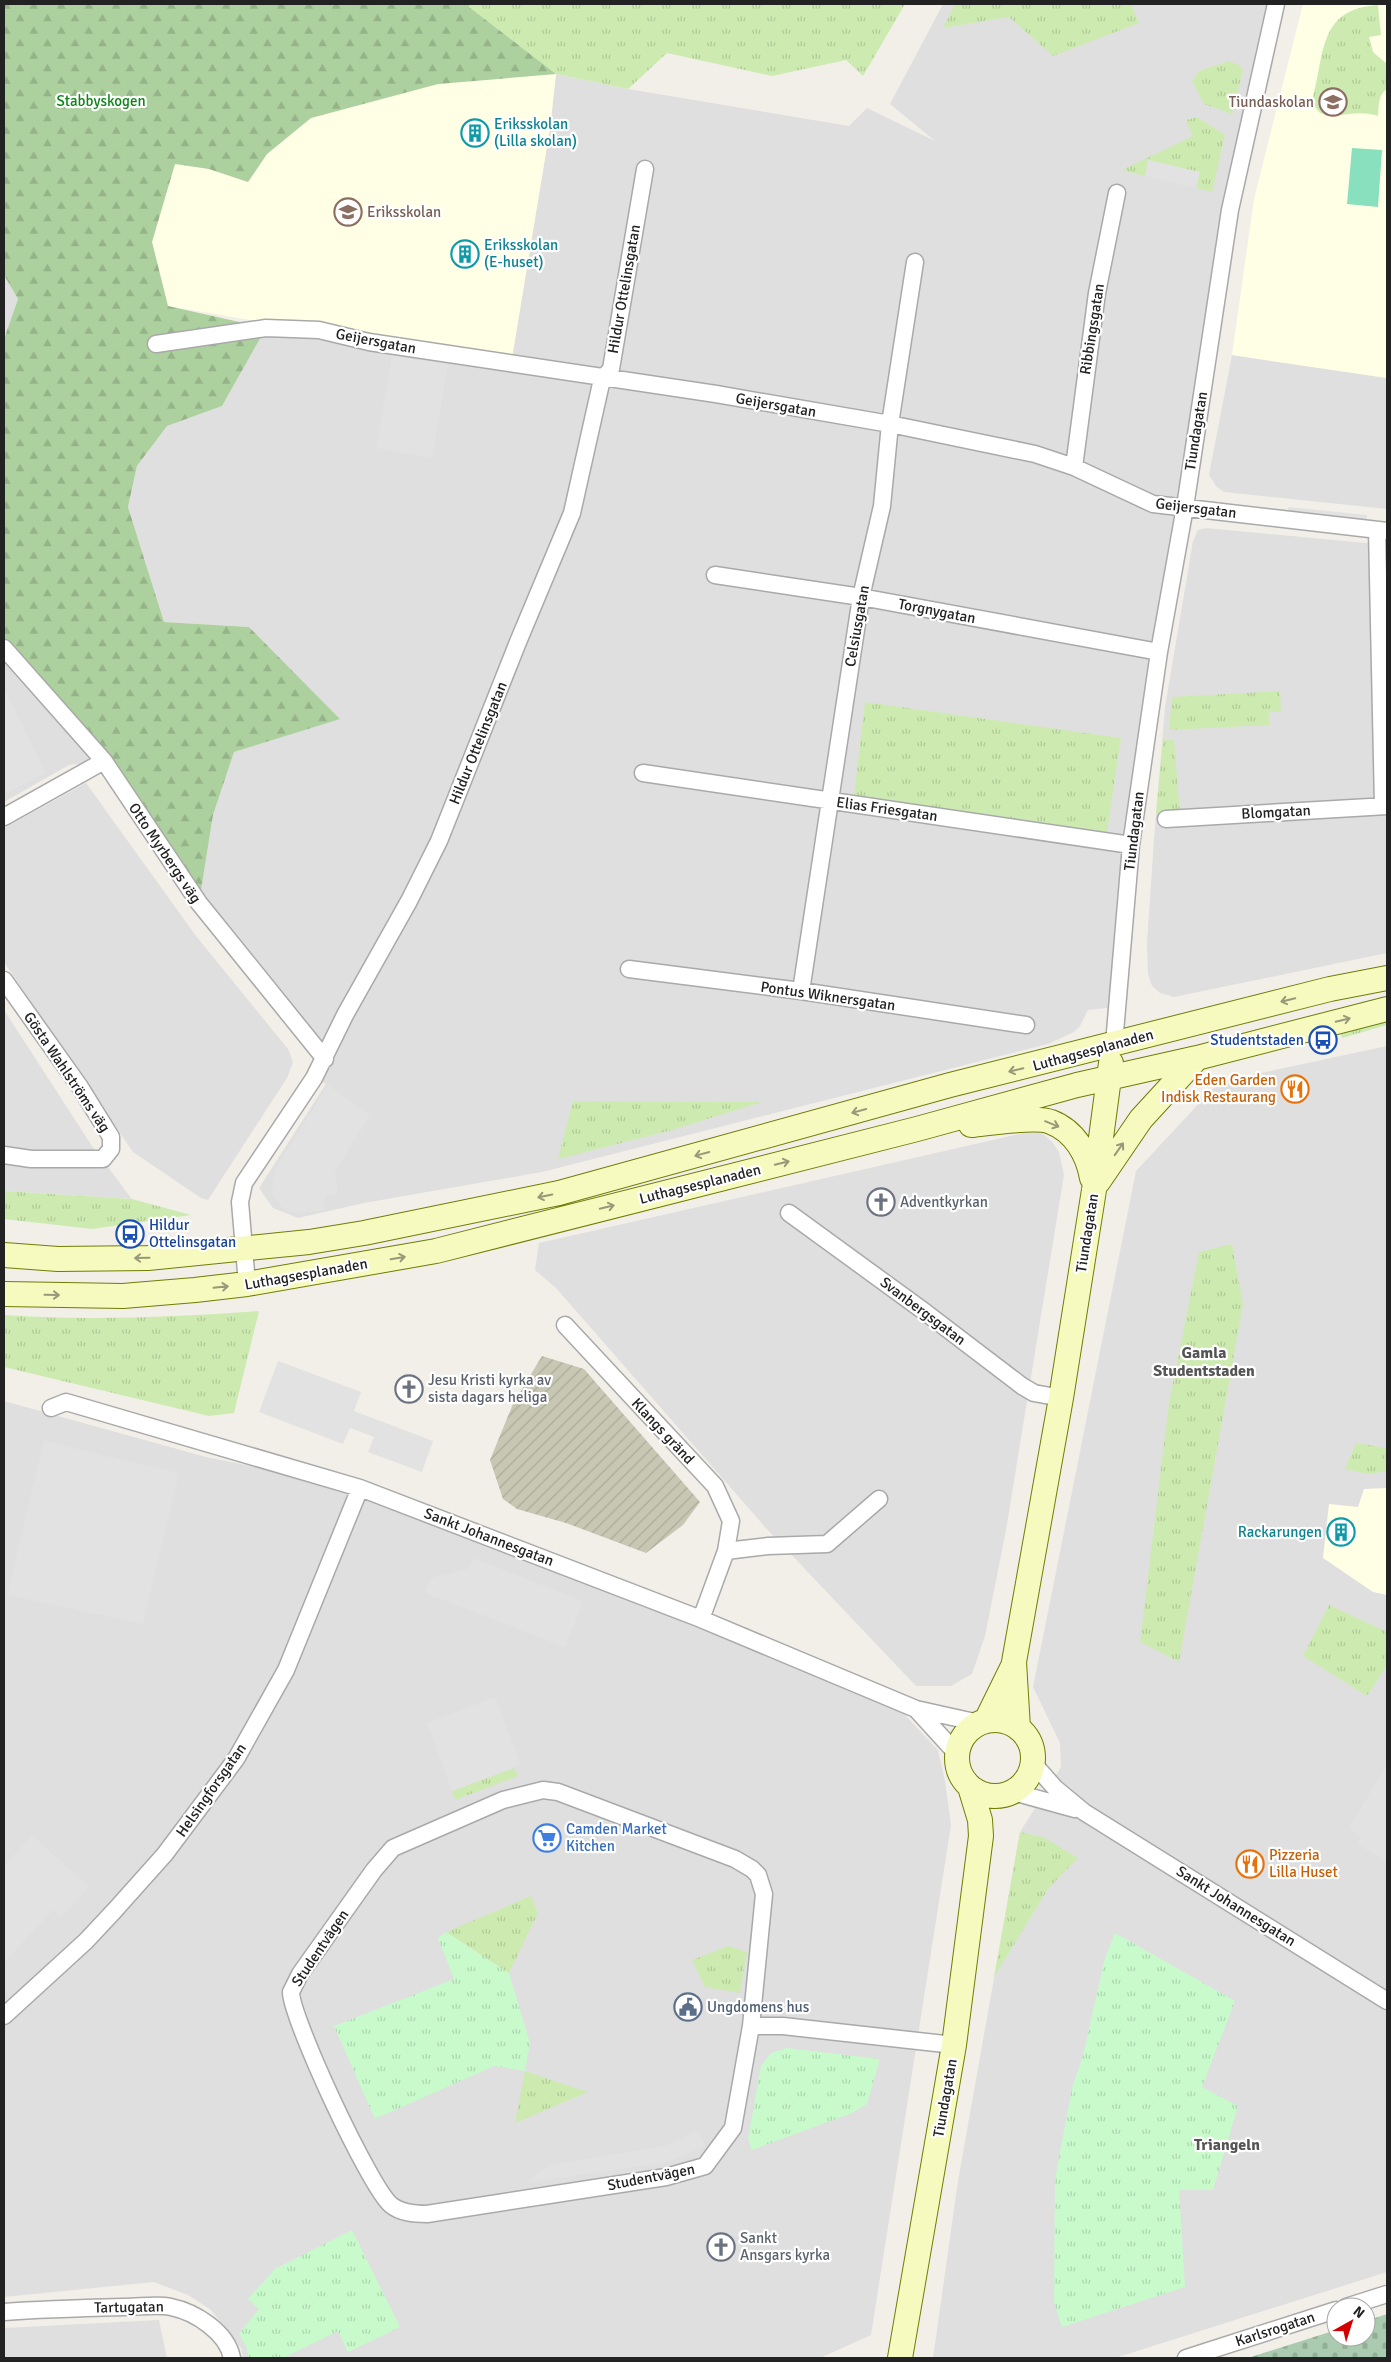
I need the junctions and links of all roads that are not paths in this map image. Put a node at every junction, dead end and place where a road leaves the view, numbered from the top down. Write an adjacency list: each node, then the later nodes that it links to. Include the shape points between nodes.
1 (1276, 4): 9 (street, Tiundagatan, via 1230,210)
2 (645, 169): 6 (street, Hildur Ottelinsgatan, via 611,369)
3 (1117, 193): 8 (street, Ribbingsgatan, via 1097,293)
4 (916, 262): 7 (street, Celsiusgatan)
5 (156, 344): 6 (street, Geijersgatan, via 266,328 319,330 419,355)
6 (602, 379): 7 (street, Geijersgatan, via 716,394); 30 (street, Hildur Ottelinsgatan, via 572,513 439,841 345,1015)
7 (890, 424): 8 (street, Geijersgatan, via 1035,454); 12 (street, Celsiusgatan, via 882,506)
8 (1074, 467): 9 (street, Geijersgatan, via 1153,504)
9 (1185, 506): 10 (street, Geijersgatan); 14 (street, Tiundagatan)
10 (1382, 531): 18 (street)
11 (715, 575): 12 (street, Torgnygatan)
12 (861, 597): 14 (street, Torgnygatan); 17 (street, Celsiusgatan)
13 (4, 648): 15 (street, Otto Myrbergs väg)
14 (1159, 652): 21 (street, Tiundagatan)
15 (104, 761): 19 (street); 30 (street, Otto Myrbergs väg, via 199,904)
16 (643, 773): 17 (street, Elias Friesgatan)
17 (829, 801): 21 (street, Elias Friesgatan); 25 (street, Celsiusgatan)
18 (1385, 806): 20 (street, Blomgatan)
19 (4, 817)
20 (1166, 819)
21 (1131, 845): 28 (street, Tiundagatan)
22 (629, 969): 25 (street, Pontus Wiknersgatan)
23 (1387, 978): 28 (main road, Luthagsesplanaden, one-way to 28, via 1330,989)
24 (4, 980): 33 (street, Gösta Wahlströms väg, via 80,1087 111,1137 110,1149 103,1159 31,1159)
25 (801, 991): 27 (street, Pontus Wiknersgatan)
26 (1387, 1009): 29 (main road, Luthagsesplanaden, one-way to 26)
27 (1026, 1024)
28 (1114, 1044): 31 (main road, Tiundagatan); 36 (main road, Luthagsesplanaden, one-way to 36, via 560,1193 364,1233)
29 (1197, 1058): 31 (main road, Luthagsesplanaden); 34 (main road, one-way to 29, via 1140,1119)
30 (325, 1059): 36 (street, Hildur Ottelinsgatan, via 244,1183 240,1202)
31 (1108, 1078): 32 (main road, Luthagsesplanaden); 34 (main road, Tiundagatan)
32 (917, 1129): 34 (main road, one-way to 34, via 1051,1121 1082,1147); 38 (main road, Luthagsesplanaden, one-way to 32, via 436,1251)
33 (4, 1155)
34 (1094, 1190): 41 (main road, Tiundagatan)
35 (789, 1213): 41 (street, Svanbergsgatan, via 1022,1386 1034,1393)
36 (243, 1249): 37 (main road, Luthagsesplanaden, one-way to 37, via 148,1258 58,1259); 38 (street, Hildur Ottelinsgatan)
37 (4, 1255)
38 (247, 1284): 39 (main road, Luthagsesplanaden, one-way to 38, via 123,1296)
39 (4, 1294)
40 (565, 1325): 45 (street, Klangs gränd, via 715,1486 732,1521)
41 (1061, 1398): 47 (main road, Tiundagatan)
42 (50, 1408): 43 (street, Sankt Johannesgatan, via 66,1402)
43 (360, 1488): 46 (street, Sankt Johannesgatan); 58 (street, Helsingforsgatan, via 286,1670 236,1759 165,1854 115,1910)
44 (879, 1500): 45 (street, via 827,1544 768,1546)
45 (726, 1552): 46 (street, Klangs gränd)
46 (701, 1619): 48 (street, Sankt Johannesgatan)
47 (1014, 1662): 49 (main road, Tiundagatan); 50 (main road, Tiundagatan)
48 (916, 1709): 49 (street, Sankt Johannesgatan); 51 (street, Sankt Johannesgatan)
49 (982, 1722): 50 (main road, via 1004,1721); 51 (main road, via 970,1729 960,1742)
50 (1018, 1728): 52 (main road, via 1030,1744)
51 (957, 1754): 53 (main road, via 958,1768)
52 (1033, 1763): 54 (main road, via 1027,1779); 55 (street, Sankt Johannesgatan, via 1055,1788)
53 (970, 1787): 54 (main road, via 990,1795); 56 (main road, Tiundagatan, via 980,1820)
54 (1010, 1793): 55 (street, Sankt Johannesgatan); 56 (main road, Tiundagatan, via 996,1808)
55 (1084, 1812): 57 (street, Sankt Johannesgatan)
56 (981, 1836): 60 (main road, Tiundagatan)
57 (1387, 2001)
58 (4, 2016)
59 (751, 2026): 59 (street, Studentvägen, via 764,1894 758,1875 715,1850 558,1792 544,1790 503,1800 393,1848 300,1974 291,1992 306,2039 366,2171 388,2202 400,2211 414,2214 666,2177 705,2166 733,2128); 60 (street, via 783,2026)
60 (954, 2045): 64 (main road, Tiundagatan)
61 (4, 2312): 63 (street, Tartugatan, via 170,2306 196,2316 218,2333)
62 (1326, 2313): 65 (street, Karlsrogatan)
63 (232, 2358)
64 (900, 2358)
65 (1186, 2358)

